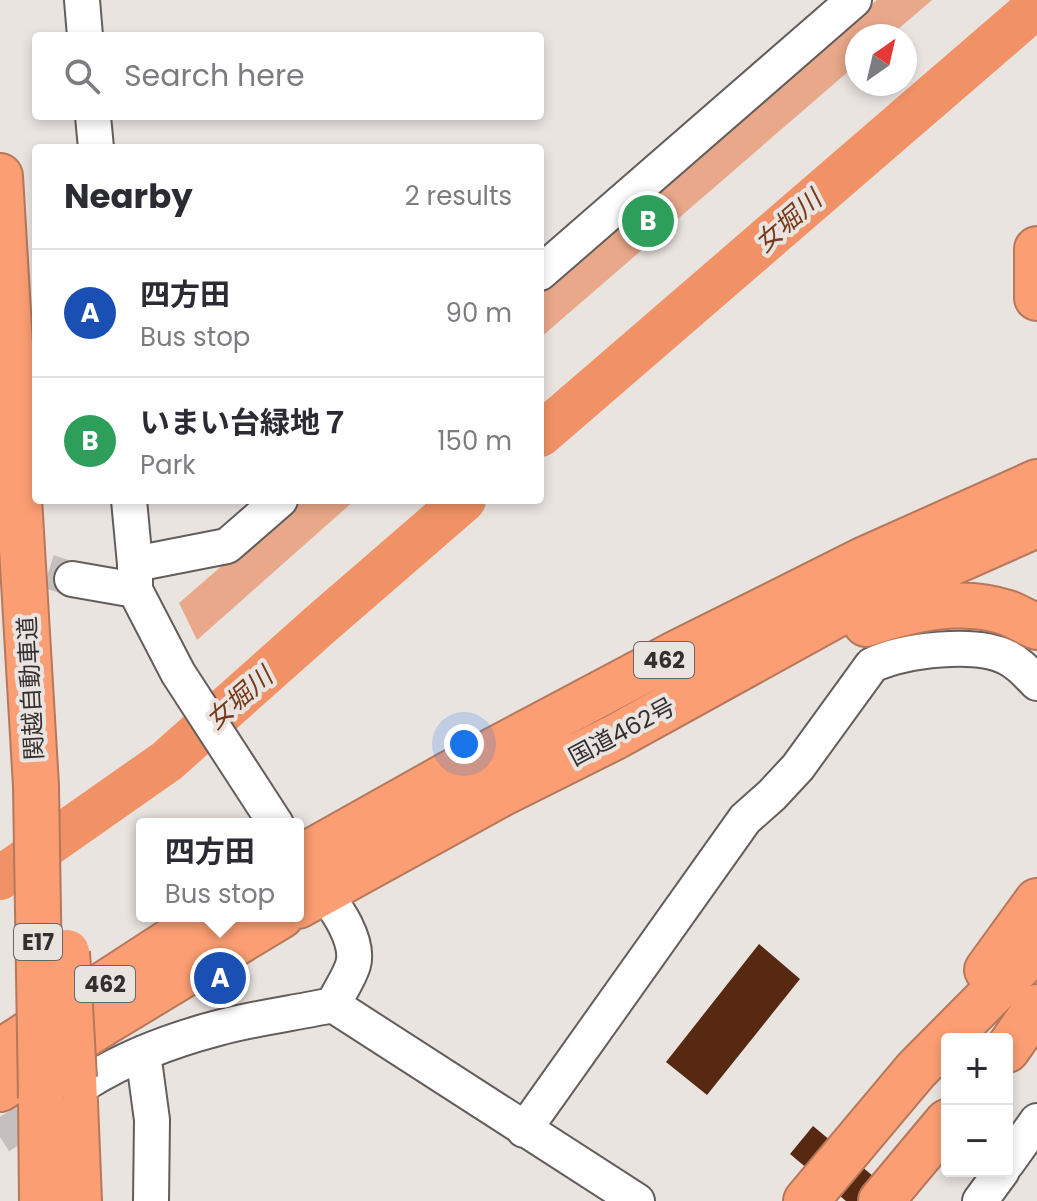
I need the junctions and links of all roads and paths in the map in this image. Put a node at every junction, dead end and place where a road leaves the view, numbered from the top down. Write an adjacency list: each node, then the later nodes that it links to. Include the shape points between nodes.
1 (82, 0): 3 (street)
2 (854, 0): 8 (street)
3 (85, 32)
4 (93, 120): 5 (street)
5 (96, 144)
6 (0, 176): 37 (highway, 関越自動車道 / E17, bridge, via 30,676 42,782)
7 (1037, 249): 9 (highway)
8 (544, 270)
9 (1037, 298)
10 (1037, 469): 15 (highway)
11 (1037, 482): 15 (highway, 国道462号 / 462)
12 (129, 504): 16 (street)
13 (275, 504): 16 (street, via 227,546)
14 (1037, 525): 20 (highway, 国道462号 / 462, via 845,610)
15 (863, 560): 22 (highway, 国道462号 / 462, via 671,642)
16 (135, 577): 17 (street); 21 (street, via 178,673)
17 (72, 579)
18 (1037, 627): 20 (highway, via 976,606 907,611 826,641 715,696)
19 (1037, 683): 39 (street, via 1008,658 985,650 951,649 872,665 798,767 745,819)
20 (615, 737): 23 (highway, 国道462号 / 462, via 503,793)
21 (270, 818)
22 (304, 863)
23 (304, 864)
24 (304, 872): 29 (street, via 354,945 353,964)
25 (1037, 901): 36 (highway)
26 (200, 922): 34 (highway, 462)
27 (271, 922): 37 (highway, 462, via 104,1023)
28 (1037, 948): 36 (highway)
29 (333, 1005): 35 (street, via 218,1028); 39 (street)
30 (1037, 1007): 32 (highway)
31 (1037, 1022): 33 (highway)
32 (1013, 1042)
33 (1013, 1045)
34 (0, 1052)
35 (143, 1053): 37 (street); 43 (street, via 152,1120)
36 (916, 1070): 45 (highway)
37 (50, 1087): 41 (highway, 関越自動車道 / E17); 42 (highway)
38 (941, 1129): 46 (highway)
39 (524, 1130): 44 (street)
40 (1021, 1153): 47 (street)
41 (42, 1201)
42 (79, 1201)
43 (151, 1201)
44 (637, 1201)
45 (806, 1201)
46 (881, 1201)
47 (980, 1201)

